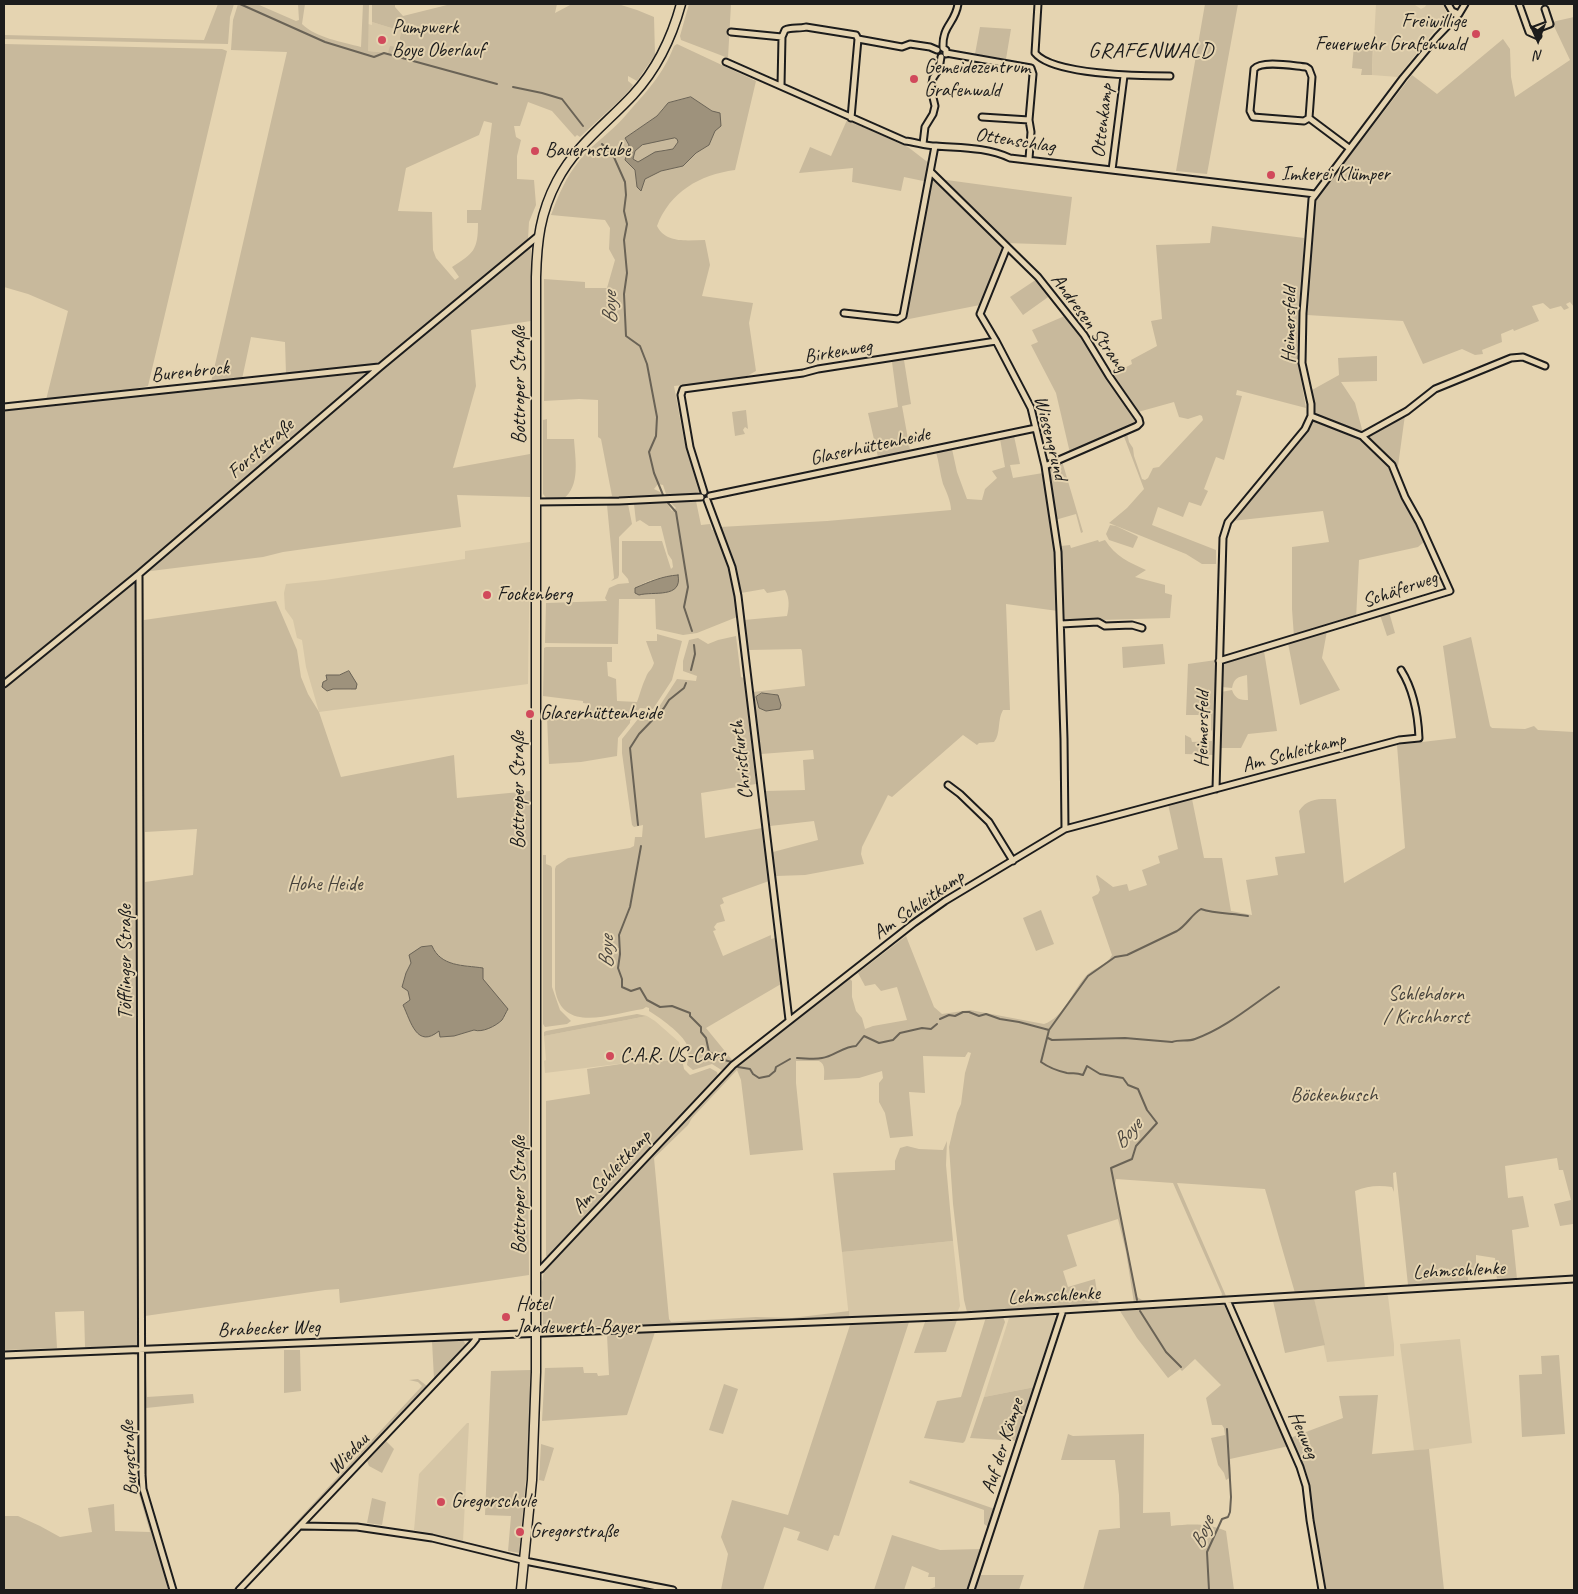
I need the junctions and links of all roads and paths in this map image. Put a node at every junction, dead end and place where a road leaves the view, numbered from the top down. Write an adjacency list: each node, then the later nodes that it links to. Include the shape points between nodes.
1 (681, 4): 30 (main road, Bottroper Straße, via 670,38 658,61 634,94 585,143 557,180 545,207)
2 (958, 4): 14 (street, via 954,19 945,28)
3 (1038, 4): 16 (street, Ottenkamp, via 1035,53 1039,57 1094,73)
4 (1448, 4): 8 (street)
5 (1465, 4): 8 (street, Heimersfeld)
6 (1519, 4): 10 (street)
7 (1545, 9): 10 (street, via 1550,24)
8 (1459, 14): 25 (street, Heimersfeld)
9 (731, 32): 12 (street)
10 (1529, 32): 11 (street)
11 (1538, 36)
12 (782, 37): 13 (street, via 786,29 806,27 856,35); 18 (street)
13 (858, 40): 14 (street, via 902,47 910,44); 20 (street)
14 (942, 52): 22 (street, via 1031,68); 23 (street, via 931,89 935,106 925,127)
15 (726, 62): 18 (street, Ottenschlag)
16 (1124, 76): 17 (street, Ottenkamp); 27 (street, Ottenkamp)
17 (1170, 76)
18 (781, 86): 20 (street, Ottenschlag)
19 (982, 117): 22 (street)
20 (851, 118): 23 (street, Ottenschlag, via 894,137)
21 (1309, 118): 21 (street, via 1312,77 1309,69 1263,64 1254,69 1250,111 1253,117 1304,121); 25 (street)
22 (1029, 120): 26 (street)
23 (923, 144): 24 (street, Ottenschlag)
24 (935, 146): 26 (street, Ottenschlag, via 956,146); 28 (street, Birkenweg)
25 (1349, 148): 29 (street, Heimersfeld)
26 (1029, 159): 27 (street, Ottenschlag)
27 (1112, 170): 29 (street, Ottenschlag)
28 (931, 172): 31 (street, Andresen Strang); 32 (street, Birkenweg, via 903,317)
29 (1314, 194): 38 (street, Heimersfeld, via 1308,238 1302,363)
30 (538, 236): 35 (street, Forststraße); 43 (main road, Bottroper Straße)
31 (1007, 247): 33 (street, Wiesengrund, via 980,311); 41 (street, Andresen Strang, via 1067,312 1140,423)
32 (844, 313)
33 (996, 341): 36 (street, Birkenweg); 39 (street, Wiesengrund, via 1032,408)
34 (1545, 366): 40 (street, via 1523,357 1511,358 1441,386 1407,411)
35 (380, 367): 37 (street, Burenbrock); 44 (street, Forststraße)
36 (683, 389): 42 (street, Christfurth, via 681,395 690,447)
37 (4, 407)
38 (1311, 416): 40 (street, Schäferweg); 47 (street, Heimersfeld, via 1224,529)
39 (1036, 428): 41 (street, Wiesengrund); 42 (street, Glaserhüttenheide)
40 (1362, 436): 47 (street, Schäferweg, via 1392,465 1450,591)
41 (1045, 466): 45 (street, Wiesengrund, via 1058,552)
42 (705, 496): 43 (street, Glaserhüttenheide); 54 (street, Christfurth, via 732,567 738,596)
43 (536, 502): 55 (main road, Bottroper Straße)
44 (138, 574): 49 (street, Forststraße); 61 (street, Töfflinger Straße)
45 (1061, 624): 46 (street, via 1098,622 1104,626); 52 (street, Wiesengrund)
46 (1142, 628)
47 (1219, 661): 51 (street, Heimersfeld)
48 (1401, 670): 51 (street, Am Schleitkamp, via 1411,692 1420,738 1399,740)
49 (4, 684)
50 (948, 785): 53 (street, via 990,822)
51 (1216, 789): 52 (street, Am Schleitkamp)
52 (1065, 829): 53 (street, Am Schleitkamp)
53 (1013, 861): 54 (street, Am Schleitkamp, via 914,923)
54 (789, 1020): 55 (street, Am Schleitkamp, via 733,1065)
55 (536, 1271): 59 (main road, Bottroper Straße)
56 (1574, 1279): 57 (street, Lehmschlenke)
57 (1227, 1300): 58 (street, Lehmschlenke); 70 (street, Heuweg, via 1300,1467 1306,1486)
58 (1063, 1310): 59 (street, Lehmschlenke); 69 (street, Auf der Kämpe)
59 (536, 1333): 60 (street, Brabecker Weg); 64 (main road, Bottroper Straße, via 532,1480)
60 (476, 1336): 61 (street, Brabecker Weg); 63 (street, Wiedau, via 476,1340)
61 (142, 1349): 62 (street, Brabecker Weg); 65 (street, Burgstraße, via 143,1489)
62 (4, 1355)
63 (301, 1526): 64 (street, via 357,1527 432,1538); 66 (street, Wiedau)
64 (524, 1560): 67 (main road, Bottroper Straße); 68 (street)
65 (173, 1590)
66 (238, 1590)
67 (521, 1590)
68 (673, 1590)
69 (971, 1590)
70 (1322, 1590)

